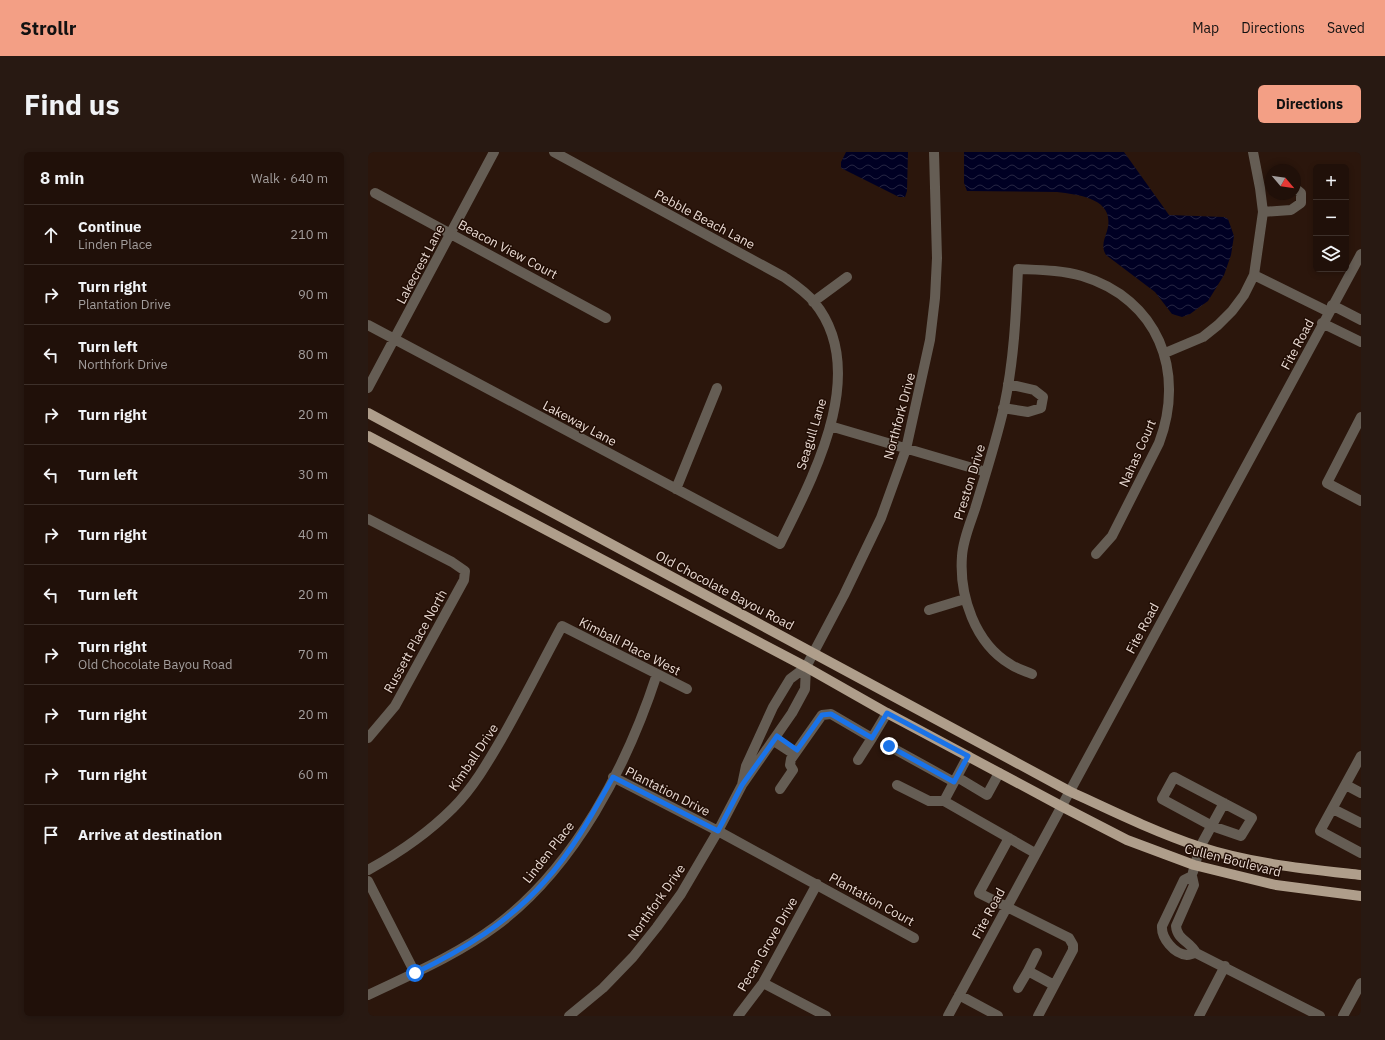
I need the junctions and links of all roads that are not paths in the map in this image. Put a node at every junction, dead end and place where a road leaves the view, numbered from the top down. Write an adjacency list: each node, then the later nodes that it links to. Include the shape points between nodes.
1 (494, 152): 10 (street, Lakecrest Lane)
2 (554, 152): 14 (street, Pebble Beach Lane, via 764,265 794,284)
3 (934, 152): 32 (street, Northfork Drive, via 937,258 935,298 930,340)
4 (1253, 152): 5 (street)
5 (1260, 188): 6 (street); 9 (street)
6 (1265, 188)
7 (375, 193): 10 (street, Beacon View Court)
8 (1301, 200): 9 (street, via 1301,203 1291,210)
9 (1263, 212): 12 (street)
10 (451, 233): 16 (street, Beacon View Court); 21 (street, Lakecrest Lane)
11 (1361, 254): 15 (street, Fite Road)
12 (1254, 274): 15 (street); 23 (street, via 1236,306 1218,325 1203,337)
13 (847, 277): 14 (street)
14 (814, 302): 20 (street, Pebble Beach Lane)
15 (1330, 309): 17 (street); 18 (street, Fite Road)
16 (606, 318)
17 (1361, 320)
18 (1322, 323): 22 (street); 63 (street, Fite Road)
19 (368, 325): 21 (street, Lakeway Lane)
20 (829, 326): 30 (street, Seagull Lane, via 839,377)
21 (395, 339): 25 (street, Lakecrest Lane); 34 (street, Lakeway Lane)
22 (1361, 342)
23 (1165, 353): 24 (street, Preston Drive, via 1142,315 1110,288 1061,271 1018,269 1015,334); 38 (street, Nahas Court, via 1170,399 1159,443 1112,536)
24 (1008, 384): 27 (street, Preston Drive); 27 (street, via 1034,390 1043,397 1041,408 1028,412)
25 (368, 388)
26 (717, 388): 34 (street)
27 (1004, 408): 33 (street, Preston Drive)
28 (368, 413): 42 (main road, Old Chocolate Bayou Road)
29 (1361, 417): 35 (street, via 1327,483)
30 (830, 426): 32 (street); 37 (street, Seagull Lane, via 812,477)
31 (368, 436): 43 (main road)
32 (906, 449): 33 (street); 42 (street, Northfork Drive, via 881,518)
33 (986, 472): 39 (street, Preston Drive, via 962,555)
34 (676, 490): 37 (street, Lakeway Lane)
35 (1361, 501)
36 (368, 519): 48 (street, Russett Place North, via 465,571 464,580 395,706)
37 (780, 544)
38 (1096, 554)
39 (966, 599): 40 (street); 45 (street, Preston Drive, via 972,620 995,652 1010,664)
40 (929, 610)
41 (562, 626): 44 (street, Kimball Place West); 77 (street, Kimball Drive, via 518,710 475,782 454,807 418,838 394,856)
42 (814, 653): 43 (street, Northfork Drive); 63 (main road, Old Chocolate Bayou Road)
43 (806, 667): 47 (main road); 50 (street, Northfork Drive, via 804,689); 59 (street, Northfork Drive, via 790,679 773,707 746,766)
44 (657, 674): 46 (street, Kimball Place West); 57 (street, Linden Place, via 642,718)
45 (1032, 674)
46 (687, 689)
47 (887, 713): 49 (street); 53 (main road)
48 (368, 738)
49 (872, 738): 52 (street, via 831,714 822,715); 55 (street)
50 (775, 739): 52 (street); 59 (street, Northfork Drive)
51 (889, 746): 58 (street)
52 (796, 752): 62 (street, via 790,765 793,770)
53 (968, 756): 56 (main road); 58 (street)
54 (1361, 756): 61 (street)
55 (858, 760)
56 (999, 773): 58 (street, via 987,795); 67 (main road)
57 (613, 777): 71 (street, Plantation Drive); 93 (street, Linden Place, via 587,824 545,882 497,926 453,955)
58 (955, 780): 65 (street)
59 (742, 785): 71 (street, Northfork Drive)
60 (897, 785): 65 (street, via 929,801)
61 (1346, 785): 64 (street); 68 (street)
62 (780, 789)
63 (1068, 791): 67 (street, Fite Road); 73 (main road, Cullen Boulevard)
64 (1361, 793)
65 (944, 801): 72 (street)
66 (1224, 803): 70 (street); 70 (street, via 1252,818 1241,836); 70 (street, via 1174,777 1162,799)
67 (1061, 806): 74 (street, Fite Road); 76 (main road, Cullen Boulevard, via 1128,840)
68 (1333, 809): 69 (street); 75 (street, via 1320,831)
69 (1361, 823)
70 (1212, 826): 73 (street)
71 (718, 831): 81 (street, Plantation Drive); 100 (street, Northfork Drive, via 681,894 657,927 620,971)
72 (1009, 838): 74 (street); 85 (street, via 979,893)
73 (1200, 847): 76 (street); 78 (main road, Cullen Boulevard, via 1280,866)
74 (1035, 853): 85 (street, Fite Road)
75 (1361, 853)
76 (1194, 865): 79 (street); 82 (main road, Cullen Boulevard, via 1276,885)
77 (368, 870)
78 (1361, 875)
79 (1192, 876): 83 (street, via 1184,880); 84 (street, via 1194,885)
80 (368, 881): 93 (street)
81 (817, 884): 87 (street, Plantation Court); 94 (street, Pecan Grove Drive)
82 (1361, 896)
83 (1175, 897): 84 (street); 88 (street, via 1161,933)
84 (1186, 903): 86 (street, via 1176,926)
85 (1006, 908): 96 (street, via 1069,938 1072,950); 99 (street, Fite Road)
86 (1179, 936): 88 (street); 90 (street, via 1192,946)
87 (914, 938)
88 (1169, 944): 90 (street, via 1186,955)
89 (1038, 953): 92 (street)
90 (1196, 953): 91 (street)
91 (1225, 966): 106 (street); 107 (street)
92 (1028, 971): 96 (street); 97 (street)
93 (415, 973): 98 (street, Linden Place)
94 (763, 983): 101 (street, Pecan Grove Drive); 102 (street)
95 (1361, 983): 108 (street)
96 (1054, 986): 105 (street)
97 (1018, 988)
98 (368, 995)
99 (959, 995): 103 (street, Fite Road); 104 (street)
100 (569, 1016)
101 (738, 1016)
102 (826, 1016)
103 (948, 1016)
104 (998, 1016)
105 (1038, 1016)
106 (1198, 1016)
107 (1320, 1016)
108 (1343, 1016)

